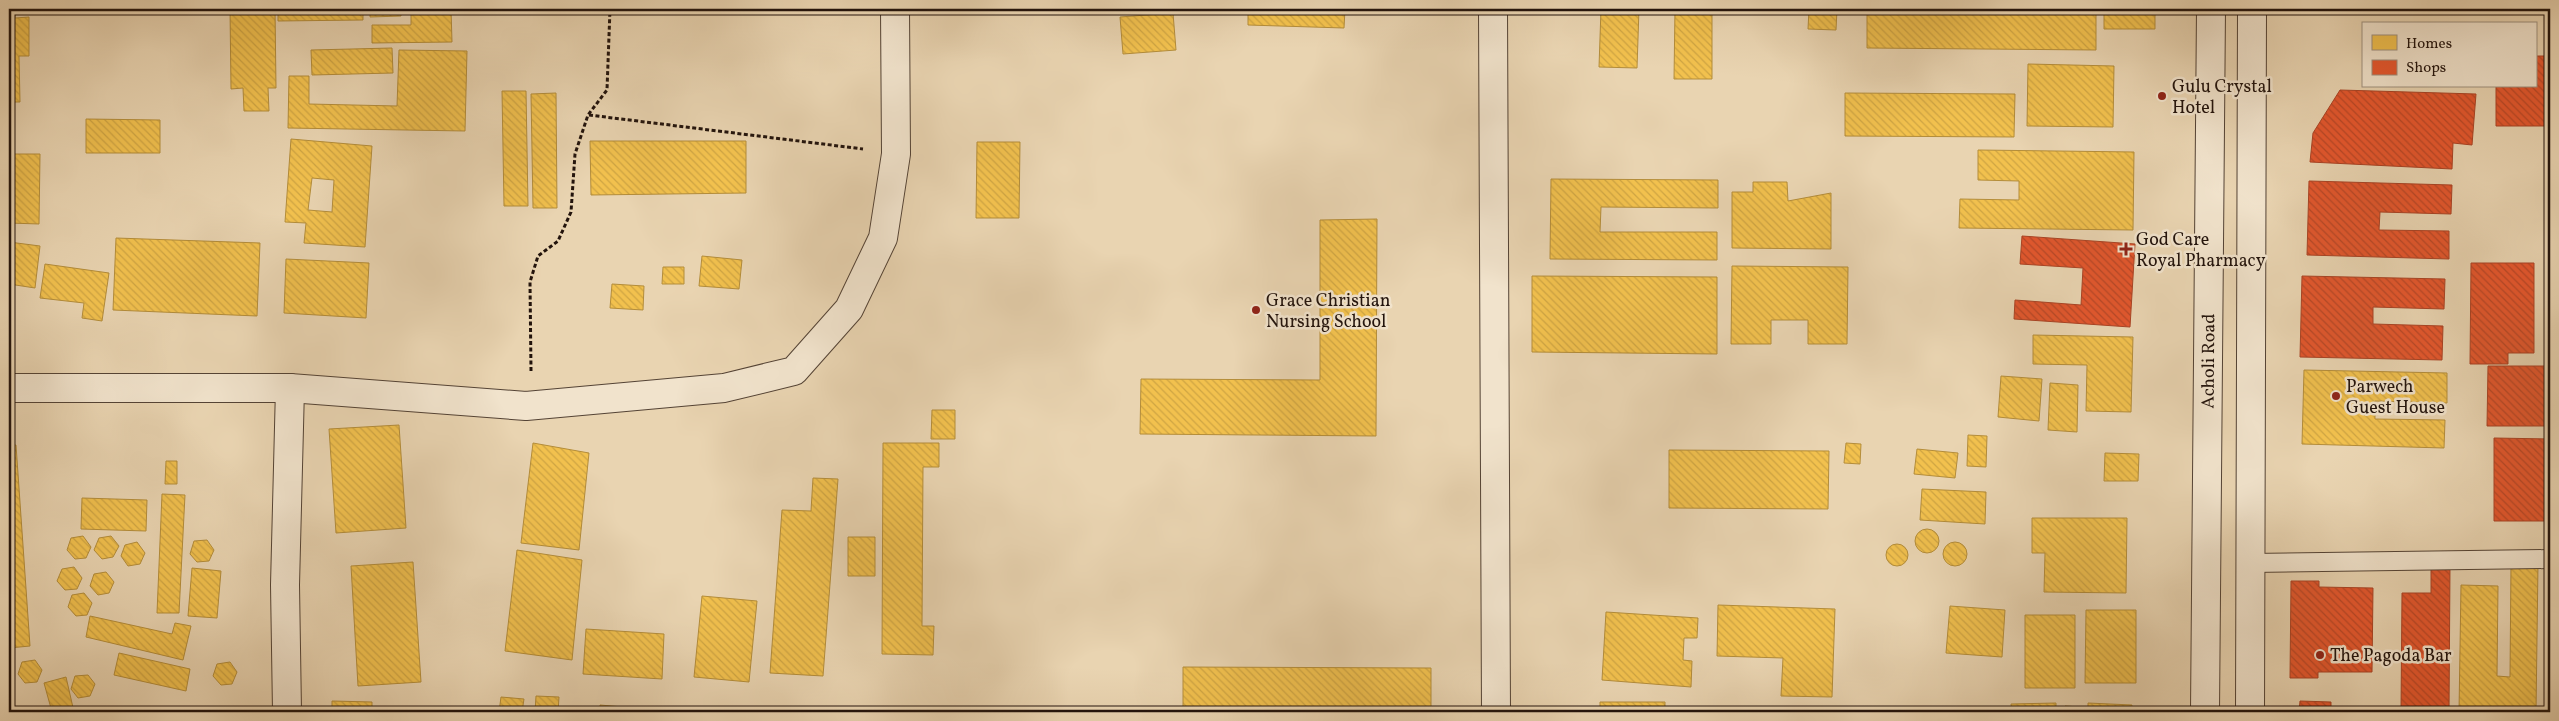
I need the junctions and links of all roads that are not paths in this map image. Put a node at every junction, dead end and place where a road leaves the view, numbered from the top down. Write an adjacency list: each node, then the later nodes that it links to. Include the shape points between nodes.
1 (895, 9): 6 (street, via 896,154 883,238 849,309 794,371 724,388 526,406)
2 (1493, 9): 10 (street)
3 (2211, 9): 11 (street, Acholi Road)
4 (2252, 9): 8 (street)
5 (9, 388): 6 (street)
6 (290, 388): 9 (street, via 285,584)
7 (2550, 559): 8 (lane)
8 (2250, 563): 12 (street)
9 (287, 712)
10 (1496, 712)
11 (2205, 712)
12 (2250, 712)

